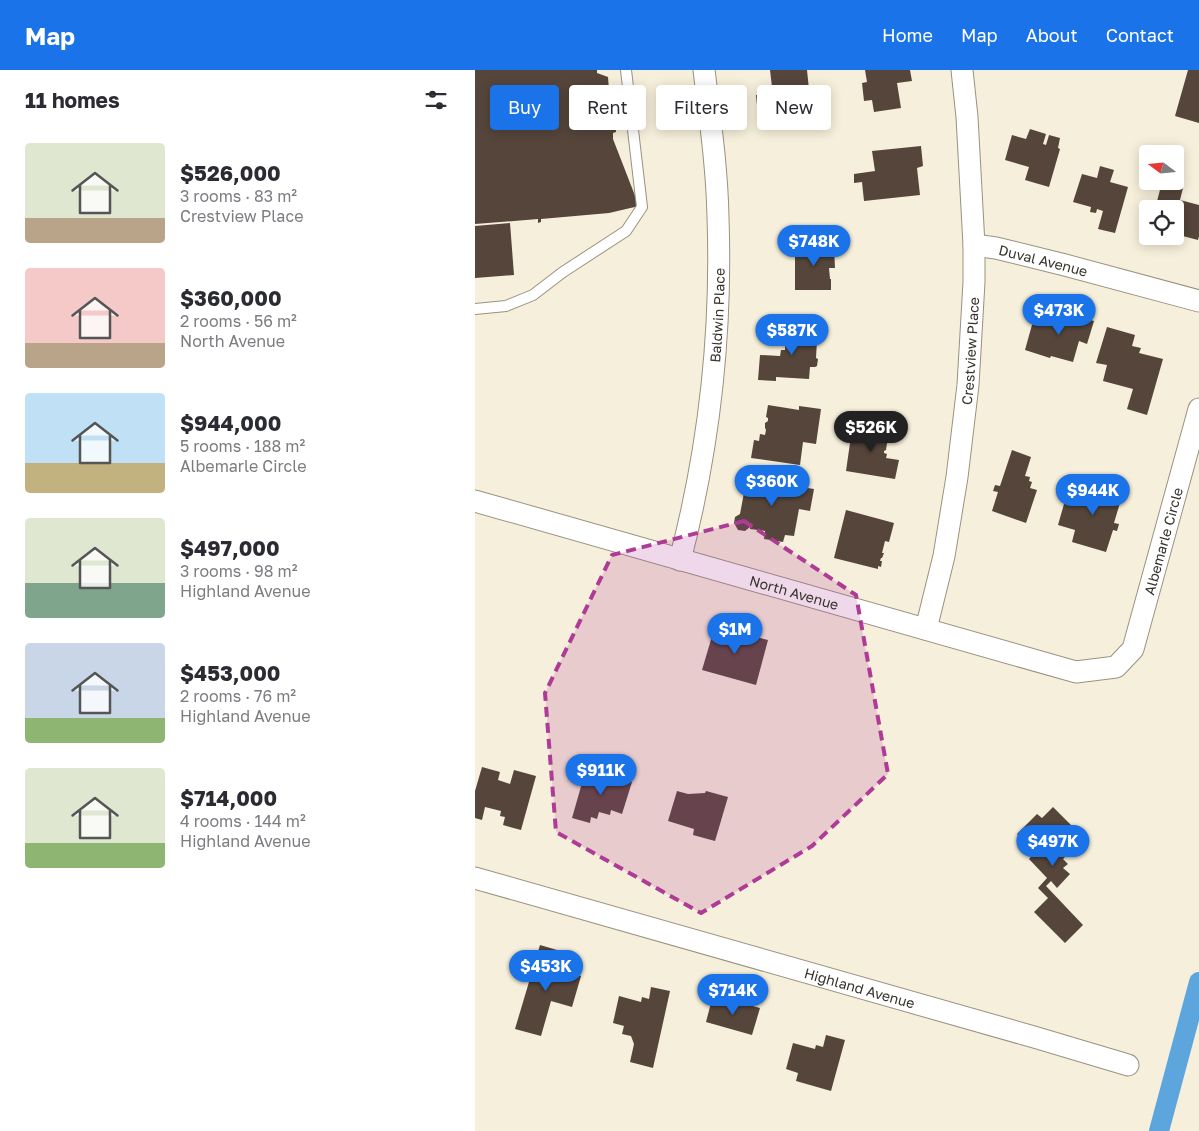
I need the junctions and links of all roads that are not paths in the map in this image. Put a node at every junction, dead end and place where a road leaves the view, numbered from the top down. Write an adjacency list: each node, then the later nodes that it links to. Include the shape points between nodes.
1 (626, 70): 6 (lane, via 642,207 625,230 533,295 506,306)
2 (703, 70): 9 (street, Baldwin Place, via 713,140 719,298 705,443)
3 (962, 70): 4 (street, Crestview Place)
4 (974, 245): 5 (street, Duval Avenue, via 1065,265); 10 (street, Crestview Place, via 963,431 944,556)
5 (1199, 301)
6 (475, 309)
7 (1199, 409): 11 (street, Albemarle Circle, via 1133,649)
8 (475, 501): 9 (street, North Avenue)
9 (680, 560): 10 (street, North Avenue)
10 (927, 629): 11 (street, North Avenue, via 1076,672)
11 (1117, 667)
12 (475, 878): 13 (street, Highland Avenue)
13 (1127, 1065)

